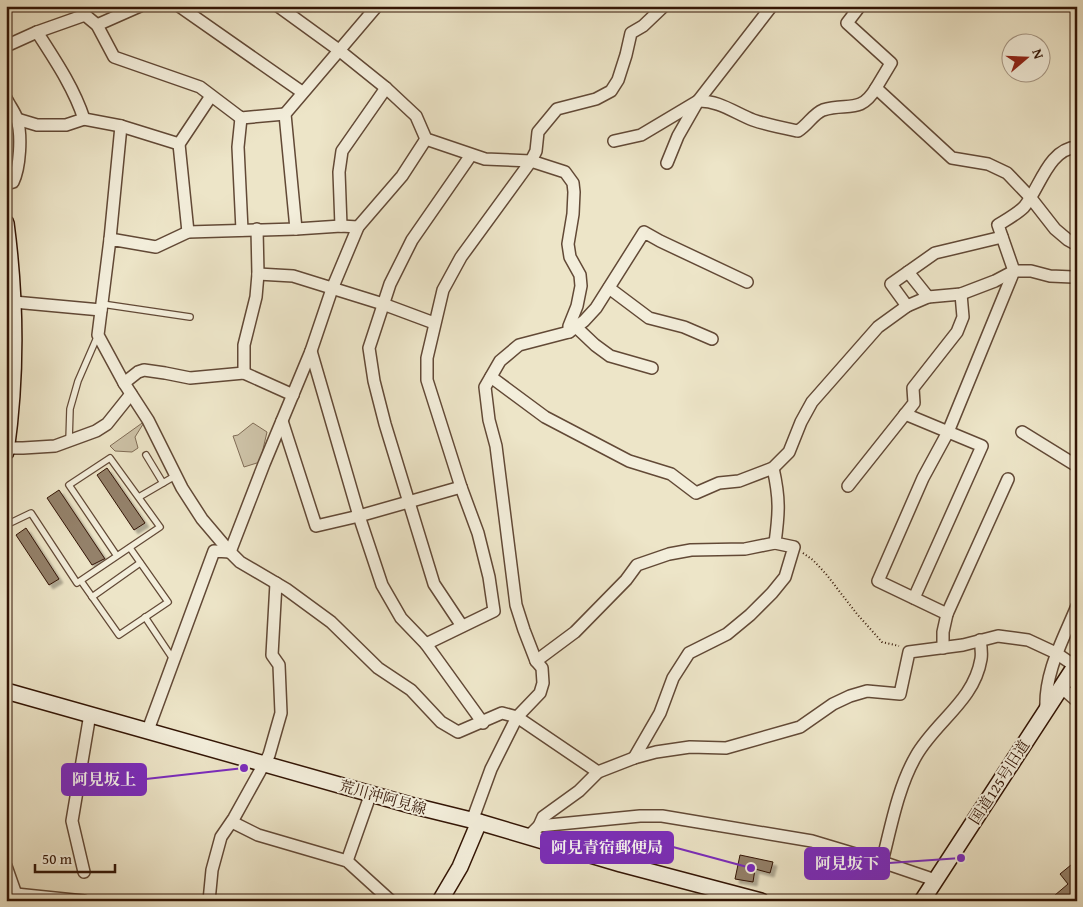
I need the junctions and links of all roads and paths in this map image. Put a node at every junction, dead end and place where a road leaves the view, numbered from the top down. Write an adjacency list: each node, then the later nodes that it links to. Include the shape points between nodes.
1 (140, 6): 8 (street)
2 (179, 6): 14 (street)
3 (278, 6): 11 (street)
4 (377, 6): 11 (street)
5 (664, 6): 28 (street, via 644,26 631,33 618,80 611,91 596,99 557,109 538,132 536,151)
6 (772, 6): 17 (street)
7 (860, 6): 13 (street, via 847,23 891,63)
8 (97, 25): 9 (street, via 85,15); 15 (street, via 114,57 200,87)
9 (37, 32): 10 (street); 21 (street, via 64,74)
10 (6, 46)
11 (340, 51): 12 (street); 14 (street)
12 (386, 88): 23 (street, via 416,116); 33 (street, via 342,151 339,172)
13 (876, 88): 17 (street, via 864,104 823,110 798,131 752,120 725,107); 31 (street, via 952,158 988,164 1007,173)
14 (302, 92): 18 (street)
15 (211, 96): 19 (street); 25 (street)
16 (6, 98): 20 (street)
17 (698, 101): 24 (street, via 641,135); 29 (street)
18 (284, 114): 19 (street); 36 (street)
19 (241, 118): 37 (street, via 238,147)
20 (17, 119): 21 (street, via 37,125 66,125); 30 (street, via 20,137 18,174 13,182)
21 (84, 119): 22 (street)
22 (122, 126): 25 (street); 40 (street)
23 (426, 139): 27 (street); 34 (street, via 402,176)
24 (614, 141)
25 (179, 144): 38 (street)
26 (1077, 147): 31 (street, via 1064,150 1054,159)
27 (471, 155): 28 (street, via 485,159); 53 (street, via 412,240)
28 (531, 160): 57 (street, via 461,257 443,290); 58 (street, via 565,172 573,183 573,214 568,244 581,286 569,326)
29 (667, 163)
30 (6, 184)
31 (1030, 197): 39 (street, via 1024,208 998,225); 41 (street, via 1055,229)
32 (6, 223): 47 (main road)
33 (342, 226): 34 (street); 36 (street)
34 (358, 227): 49 (street)
35 (257, 229): 36 (street); 37 (street); 44 (street)
36 (296, 229)
37 (242, 230): 38 (street)
38 (188, 232): 40 (street, via 156,247)
39 (1002, 237): 42 (street); 43 (street, via 935,253)
40 (110, 239): 55 (street)
41 (1077, 244)
42 (1014, 271): 45 (street, via 1050,276); 50 (street); 70 (street)
43 (908, 272): 51 (street); 54 (street, via 891,284)
44 (258, 274): 49 (street, via 293,276); 63 (street, via 244,345)
45 (1077, 275)
46 (747, 282): 48 (street, via 644,232)
47 (10, 286): 52 (main road)
48 (609, 288): 58 (street, via 596,308); 60 (street, via 649,318 684,327)
49 (332, 289): 53 (street); 61 (street)
50 (961, 294): 51 (street); 68 (street, via 963,317 957,332 913,388 914,403)
51 (928, 298): 54 (street)
52 (14, 302): 55 (street); 73 (main road, via 14,368)
53 (383, 304): 57 (street); 84 (street, via 368,348 374,381)
54 (907, 306): 77 (street, via 878,327 812,402 789,452)
55 (102, 307): 56 (lane); 59 (street)
56 (190, 317)
57 (434, 323): 82 (street, via 427,358 427,380)
58 (573, 329): 62 (street, via 610,356); 64 (street, via 519,345 500,361)
59 (98, 335): 65 (street); 72 (lane, via 70,409)
60 (712, 339)
61 (311, 351): 67 (street); 85 (street)
62 (652, 368)
63 (244, 373): 65 (street, via 190,378 144,370); 67 (street)
64 (491, 377): 77 (street, via 545,417 629,461 671,474 696,493); 107 (street, via 485,387 496,446 516,605)
65 (124, 383): 66 (street)
66 (131, 394): 72 (street, via 107,424); 78 (street, via 148,420)
67 (293, 396): 69 (street)
68 (905, 414): 70 (street); 81 (street)
69 (282, 421): 85 (street, via 316,526); 90 (street)
70 (948, 432): 96 (street, via 982,446); 96 (street, via 878,580)
71 (1022, 432): 76 (street)
72 (69, 441): 73 (street, via 55,446)
73 (7, 448): 74 (main road)
74 (6, 452)
75 (146, 455): 80 (lane)
76 (1077, 466)
77 (773, 468): 87 (street, via 780,510)
78 (175, 476): 80 (lane); 90 (street, via 202,519)
79 (1008, 479): 98 (street)
80 (163, 483): 83 (lane)
81 (848, 486)
82 (462, 487): 84 (street); 100 (street, via 478,533 494,611)
83 (138, 497): 89 (lane, via 160,527); 91 (lane, via 110,458 69,485)
84 (409, 502): 85 (street); 100 (street, via 434,584)
85 (359, 516): 102 (street, via 382,585 401,618)
86 (6, 524): 93 (lane, via 30,512 77,583)
87 (775, 543): 88 (street); 107 (street, via 745,549 691,550 637,566 575,632)
88 (794, 547): 104 (path, via 826,574 882,642 907,646); 117 (street, via 785,577 750,616 727,634 690,653 673,678 660,713)
89 (130, 548): 91 (lane); 92 (lane)
90 (230, 552): 94 (street); 106 (street, via 214,551)
91 (117, 556): 93 (lane)
92 (140, 563): 95 (lane); 99 (lane, via 168,602)
93 (81, 581): 95 (lane)
94 (276, 584): 115 (street, via 331,622 378,668 411,690 441,722 458,732); 118 (street, via 272,655 279,665 281,713)
95 (92, 597): 99 (lane, via 119,635)
96 (914, 598): 98 (street)
97 (1077, 606): 105 (street)
98 (948, 614): 103 (street)
99 (145, 617): 106 (lane)
100 (462, 626): 102 (street)
101 (980, 640): 103 (street); 105 (street, via 998,636 1028,640); 126 (street, via 981,658 973,685 926,741 902,787)
102 (426, 644): 115 (street)
103 (943, 648): 104 (street)
104 (909, 652): 117 (street, via 900,694 867,691 850,696 800,727 726,748 690,747)
105 (1056, 653): 108 (street); 112 (street, via 1045,694)
106 (174, 661): 116 (street)
107 (536, 661): 114 (street, via 542,668 540,693)
108 (1076, 664): 109 (main road, 国道125号旧道)
109 (1061, 687): 111 (street); 112 (main road, 国道125号旧道)
110 (6, 691): 113 (main road, 荒川沖阿見線)
111 (1077, 701)
112 (1046, 710): 129 (main road, 国道125号旧道)
113 (90, 714): 116 (main road, 荒川沖阿見線); 128 (street, via 72,821)
114 (517, 717): 115 (street, via 502,713); 119 (street); 122 (street, via 491,769)
115 (482, 723)
116 (148, 730): 118 (main road, 荒川沖阿見線)
117 (634, 758): 119 (street)
118 (264, 763): 120 (main road, 荒川沖阿見線); 121 (street)
119 (598, 772): 123 (street, via 579,791 543,817)
120 (371, 793): 122 (main road, 荒川沖阿見線); 125 (street)
121 (232, 822): 125 (street, via 258,835); 132 (street, via 220,837)
122 (475, 822): 124 (main road, 荒川沖阿見線); 134 (main road, via 460,867)
123 (539, 826): 124 (street); 126 (street, via 662,816 812,841)
124 (528, 837): 135 (main road, 荒川沖阿見線)
125 (347, 861): 133 (street)
126 (882, 862): 129 (street)
127 (6, 866): 130 (street)
128 (84, 872)
129 (935, 880): 136 (main road, 国道125号旧道)
130 (17, 897): 131 (street)
131 (84, 901)
132 (209, 901)
133 (391, 901)
134 (440, 901)
135 (761, 901)
136 (922, 901)

